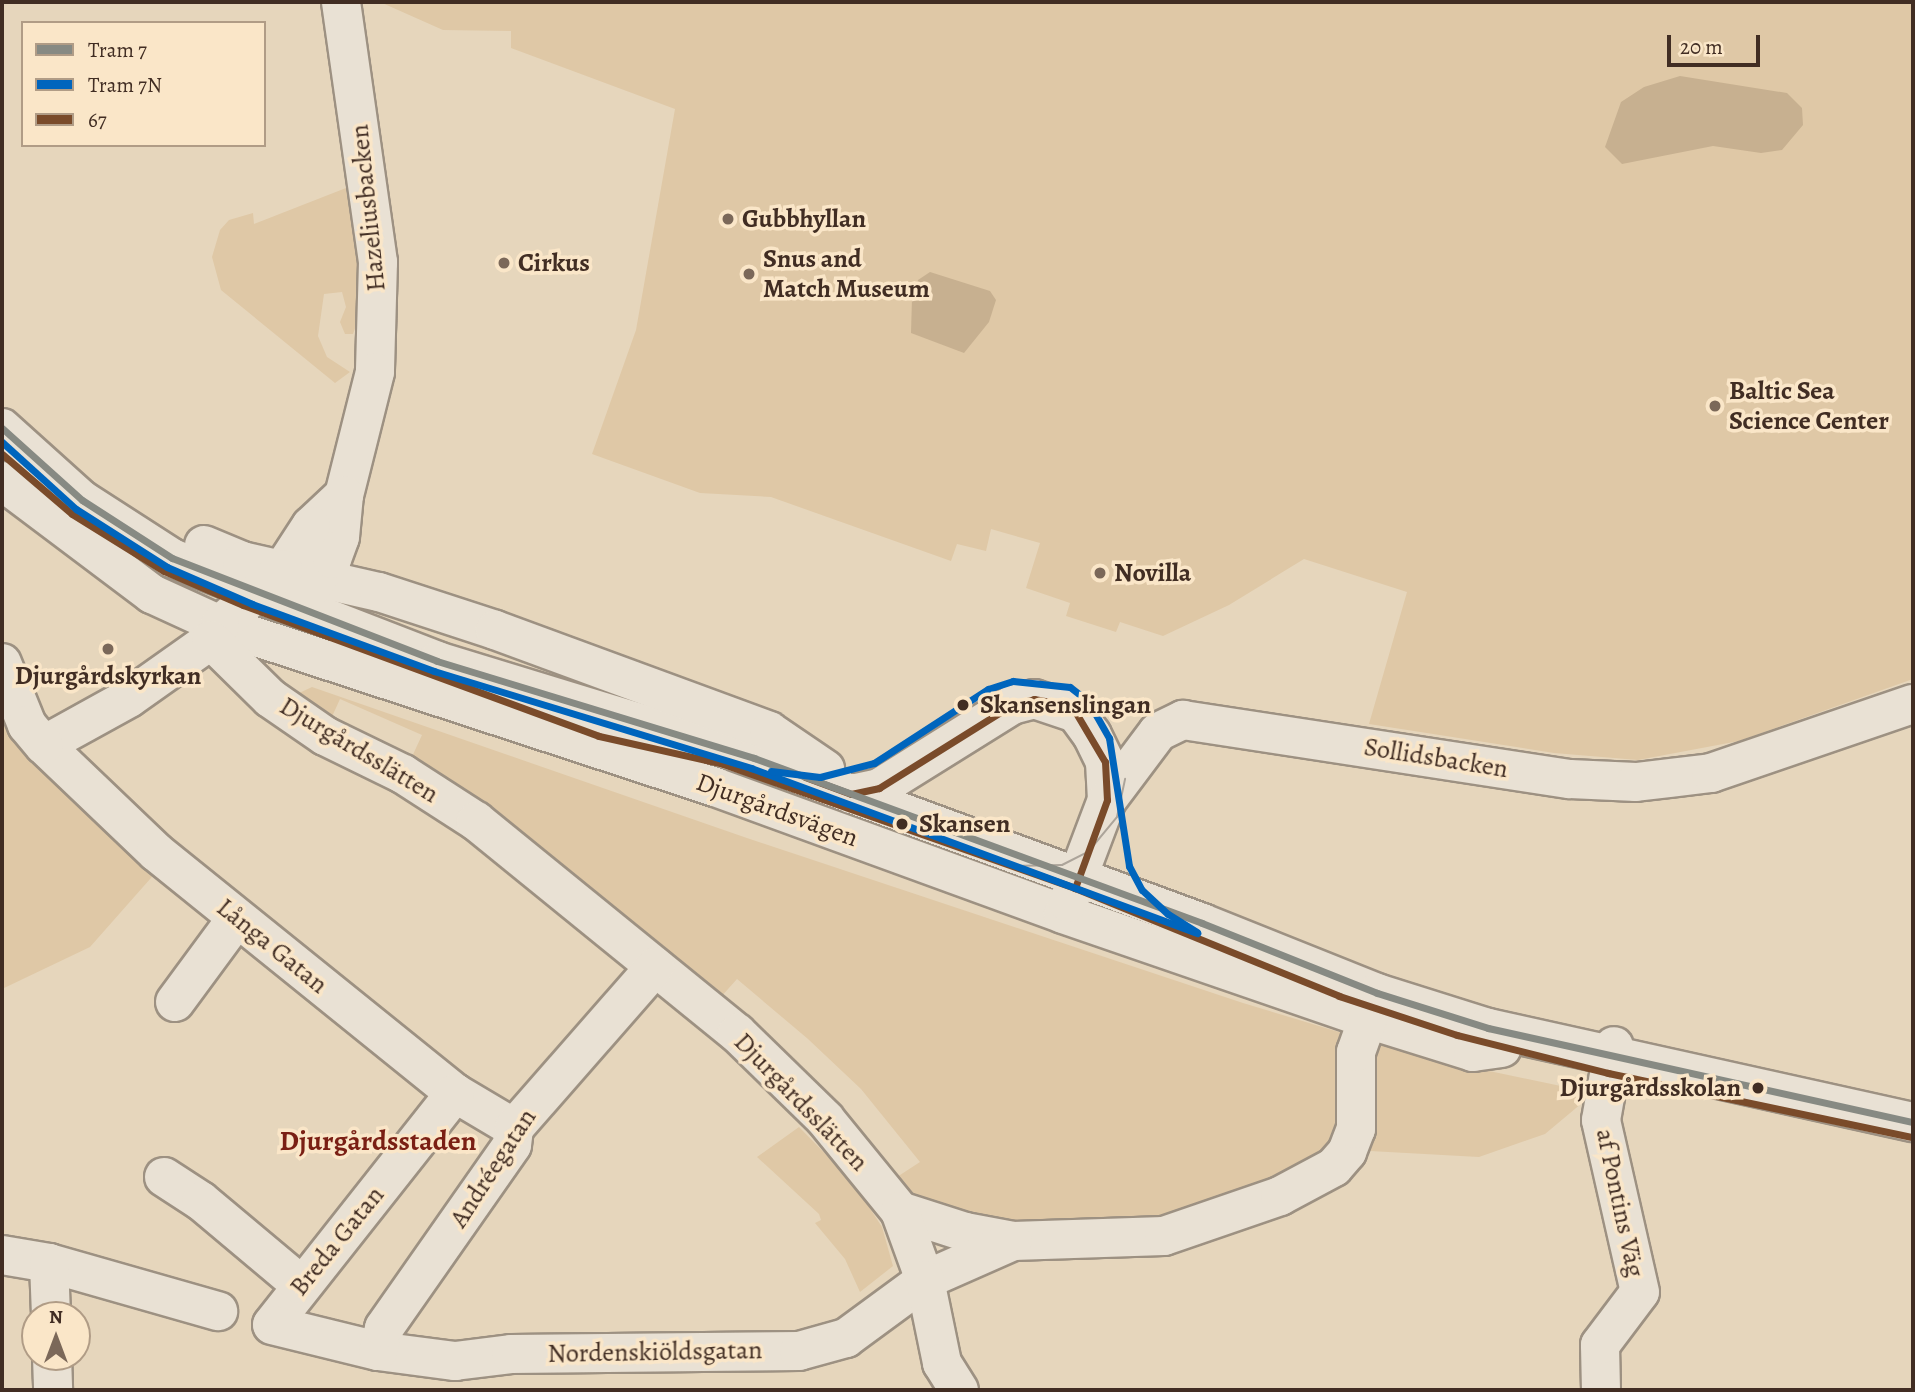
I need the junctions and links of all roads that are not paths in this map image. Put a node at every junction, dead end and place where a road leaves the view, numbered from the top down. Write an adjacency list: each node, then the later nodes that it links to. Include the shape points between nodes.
1 (341, 2): 6 (street, Hazeliusbacken, via 378,262 375,372)
2 (2, 406): 8 (street, Djurgårdsvägen, via 54,456 94,485 184,537 242,561)
3 (2, 428): 8 (street, Djurgårdsvägen, via 93,507)
4 (2, 454): 8 (street, Djurgårdsvägen, via 72,514 116,544)
5 (6, 490): 8 (street, Djurgårdsvägen, via 152,594)
6 (344, 495): 7 (street, Hazeliusbacken, via 340,537); 8 (street, via 311,526)
7 (321, 579): 8 (street, Djurgårdsvägen); 12 (street, Djurgårdsvägen, via 495,630 737,718 769,731 819,767)
8 (256, 612): 11 (street, via 129,698); 12 (street, Djurgårdsvägen, via 437,661); 14 (street, Djurgårdsvägen, via 703,783); 16 (street, Djurgårdsslätten, via 270,698 325,736 403,774 476,821)
9 (2, 663): 11 (street, Långa Gatan, via 27,725)
10 (1913, 704): 13 (street, Sollidsbacken, via 1711,773 1636,782 1570,779 1183,720 1158,732)
11 (44, 746): 15 (street, Långa Gatan, via 156,852)
12 (865, 791): 13 (street, via 1012,705 1034,699 1076,713 1092,735 1105,762); 14 (street, Djurgårdsvägen)
13 (1107, 800): 14 (street, Sollidsbacken)
14 (1075, 886): 17 (street, Djurgårdsvägen); 17 (street, Djurgårdsvägen)
15 (237, 918): 18 (street); 20 (street, Långa Gatan)
16 (655, 967): 22 (street, Andréegatan); 25 (street, Djurgårdsslätten, via 737,1033 825,1119)
17 (1374, 1000): 19 (street, Djurgårdsvägen, via 1492,1017); 19 (street, Djurgårdsvägen, via 1473,1052 1502,1048); 26 (street, via 1356,1052 1356,1129 1347,1152 1334,1167 1280,1196 1164,1236)
18 (174, 1002)
19 (1611, 1059): 21 (street, Djurgårdsvägen, via 1741,1073 1834,1106); 23 (street, Djurgårdsvägen); 38 (street, af Pontins Väg, via 1601,1120 1640,1292 1600,1345)
20 (455, 1093): 22 (street, Långa Gatan); 30 (street, Breda Gatan)
21 (1913, 1122)
22 (514, 1128): 34 (street, Andréegatan, via 512,1145 384,1328)
23 (1913, 1137)
24 (164, 1177): 30 (street, via 201,1201)
25 (900, 1210): 26 (street); 29 (street, Djurgårdsslätten)
26 (1013, 1241): 29 (street, Nordenskiöldsgatan)
27 (2, 1255): 28 (street)
28 (49, 1263): 31 (street); 32 (street)
29 (925, 1280): 34 (street, Nordenskiöldsgatan, via 846,1338 799,1351 511,1354 455,1362); 37 (street, Djurgårdsslätten, via 942,1363)
30 (300, 1284): 33 (street, Breda Gatan)
31 (50, 1301)
32 (218, 1311)
33 (272, 1325): 34 (street, Nordenskiöldsgatan)
34 (378, 1351)
35 (52, 1371): 36 (street)
36 (52, 1390)
37 (959, 1390)
38 (1601, 1390)

